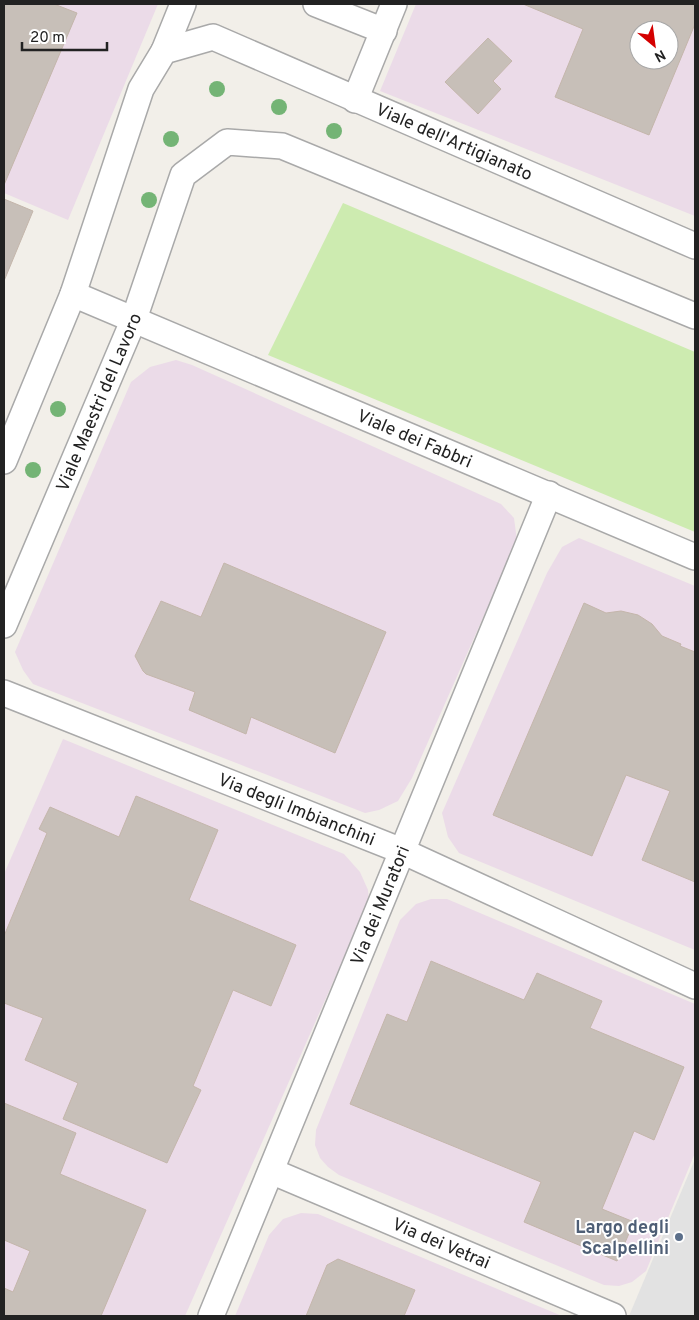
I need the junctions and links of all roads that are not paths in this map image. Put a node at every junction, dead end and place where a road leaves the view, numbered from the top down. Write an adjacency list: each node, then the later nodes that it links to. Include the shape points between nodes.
1 (183, 4): 5 (street)
2 (316, 4): 4 (street)
3 (394, 4): 4 (street)
4 (384, 31): 6 (street)
5 (164, 51): 6 (street, Viale dell'Artigianato, via 212,37); 8 (street, via 141,89)
6 (355, 100): 7 (street, Viale dell'Artigianato)
7 (695, 246)
8 (73, 294): 10 (street, Viale dei Fabbri); 11 (street)
9 (695, 316): 10 (street, Viale Maestri del Lavoro, via 282,146 227,142 183,175)
10 (134, 319): 12 (street, Viale dei Fabbri); 14 (street, Viale Maestri del Lavoro)
11 (4, 461)
12 (549, 494): 13 (street, Viale dei Fabbri); 16 (street, Via dei Muratori)
13 (695, 557)
14 (4, 625)
15 (4, 693): 16 (street, Via degli Imbianchini)
16 (402, 851): 17 (street, Via degli Imbianchini); 18 (street, Via dei Muratori)
17 (695, 986)
18 (270, 1171): 19 (street, Via dei Muratori); 20 (street, Via dei Vetrai)
19 (211, 1316)
20 (613, 1316)

